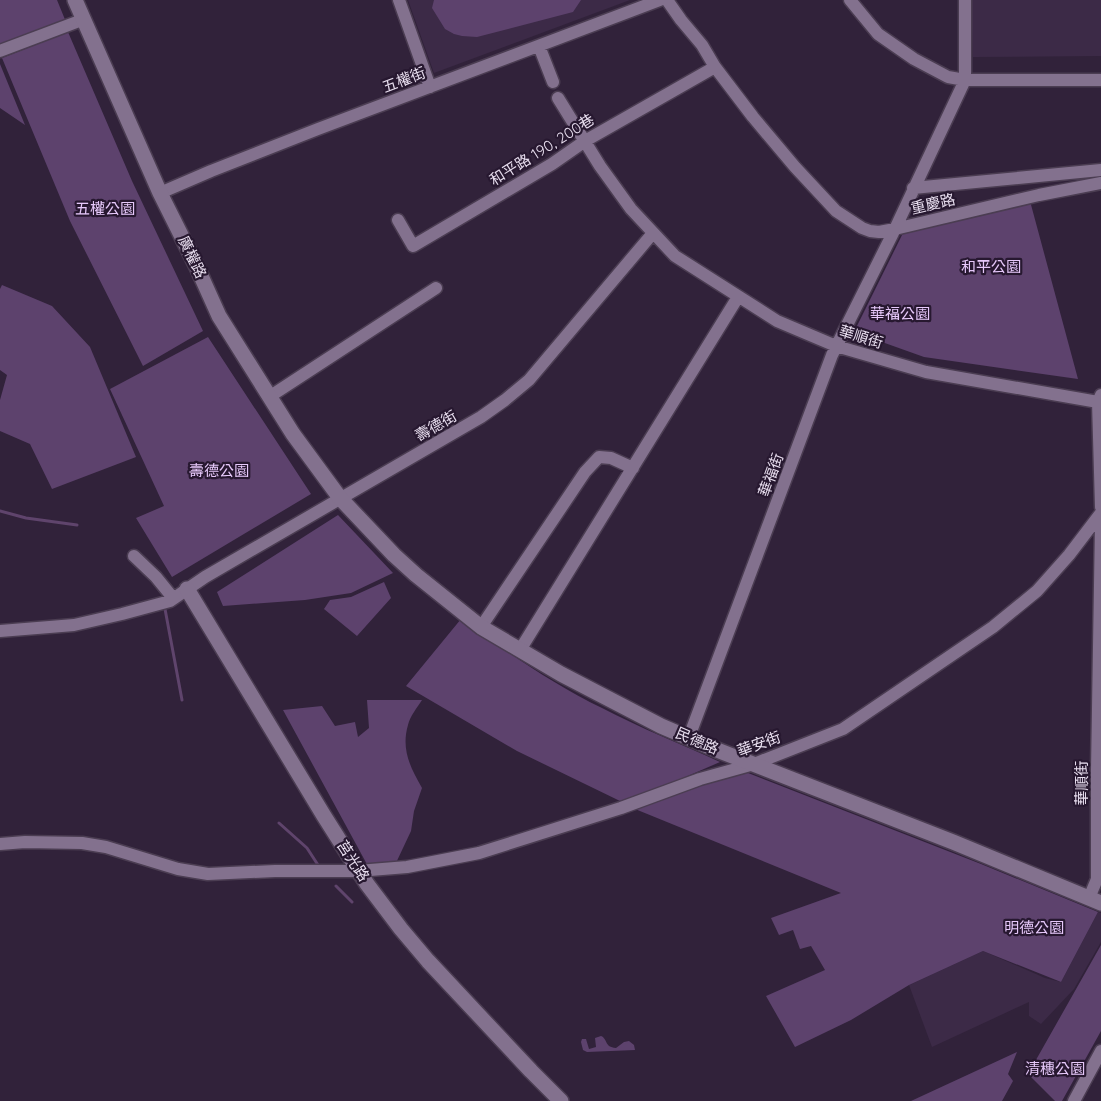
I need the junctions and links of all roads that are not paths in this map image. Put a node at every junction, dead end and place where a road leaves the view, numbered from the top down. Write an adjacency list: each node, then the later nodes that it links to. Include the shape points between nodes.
1 (75, 0): 7 (street, 廣權路)
2 (399, 0): 14 (street)
3 (660, 0): 8 (street, 五權街)
4 (667, 0): 10 (street)
5 (850, 0): 11 (street, via 878,34 948,77)
6 (965, 0): 11 (street)
7 (82, 20): 9 (street); 20 (street, 廣權路)
8 (540, 46): 13 (street); 14 (street, 五權街)
9 (0, 51)
10 (715, 68): 16 (street, 和平路 190, 200巷); 22 (street, via 836,211 870,231)
11 (965, 80): 12 (street); 19 (street)
12 (1101, 80)
13 (553, 82)
14 (430, 87): 20 (street, 五權街)
15 (558, 98): 16 (street, 華順街)
16 (585, 141): 21 (street, 和平路 190, 200巷, via 413,246); 23 (street, 華順街)
17 (1101, 170): 19 (street, 重慶路)
18 (1101, 183): 22 (street, 重慶路)
19 (913, 188): 22 (street, 重慶路)
20 (160, 194): 27 (street, 廣權路, via 219,316)
21 (398, 220)
22 (894, 229): 26 (street, 華福街)
23 (653, 233): 25 (street, 華順街, via 675,256); 30 (street, 壽德街, via 529,380 481,417)
24 (436, 288): 27 (street)
25 (738, 297): 26 (street, 華順街, via 777,321); 29 (street)
26 (836, 346): 28 (street, 華順街, via 926,372); 41 (street, 華福街)
27 (269, 397): 30 (street, 廣權路)
28 (1100, 398): 31 (street, 華順街)
29 (633, 468): 37 (street, via 599,457); 40 (street)
30 (340, 498): 35 (street, 壽德街); 37 (street, 民德路, via 408,568)
31 (1101, 507)
32 (1101, 513): 42 (street, 華安街, via 1037,591 993,627 843,729)
33 (1101, 523): 39 (street, 華順街)
34 (134, 555): 36 (street)
35 (187, 589): 36 (street, 壽德街); 44 (street, 莒光路)
36 (173, 598): 38 (street, 壽德街, via 74,625)
37 (481, 627): 40 (street, 民德路)
38 (0, 631)
39 (1100, 649): 45 (street, 華順街)
40 (520, 650): 41 (street, 民德路, via 661,726)
41 (689, 737): 42 (street, 民德路)
42 (754, 764): 44 (street, 華安街, via 479,852 407,867); 45 (street, 民德路)
43 (0, 844): 44 (street, 華安街, via 82,843 208,874)
44 (358, 871): 47 (street, 莒光路, via 428,961)
45 (1095, 901)
46 (1101, 1051): 48 (street)
47 (561, 1101)
48 (1074, 1101)

